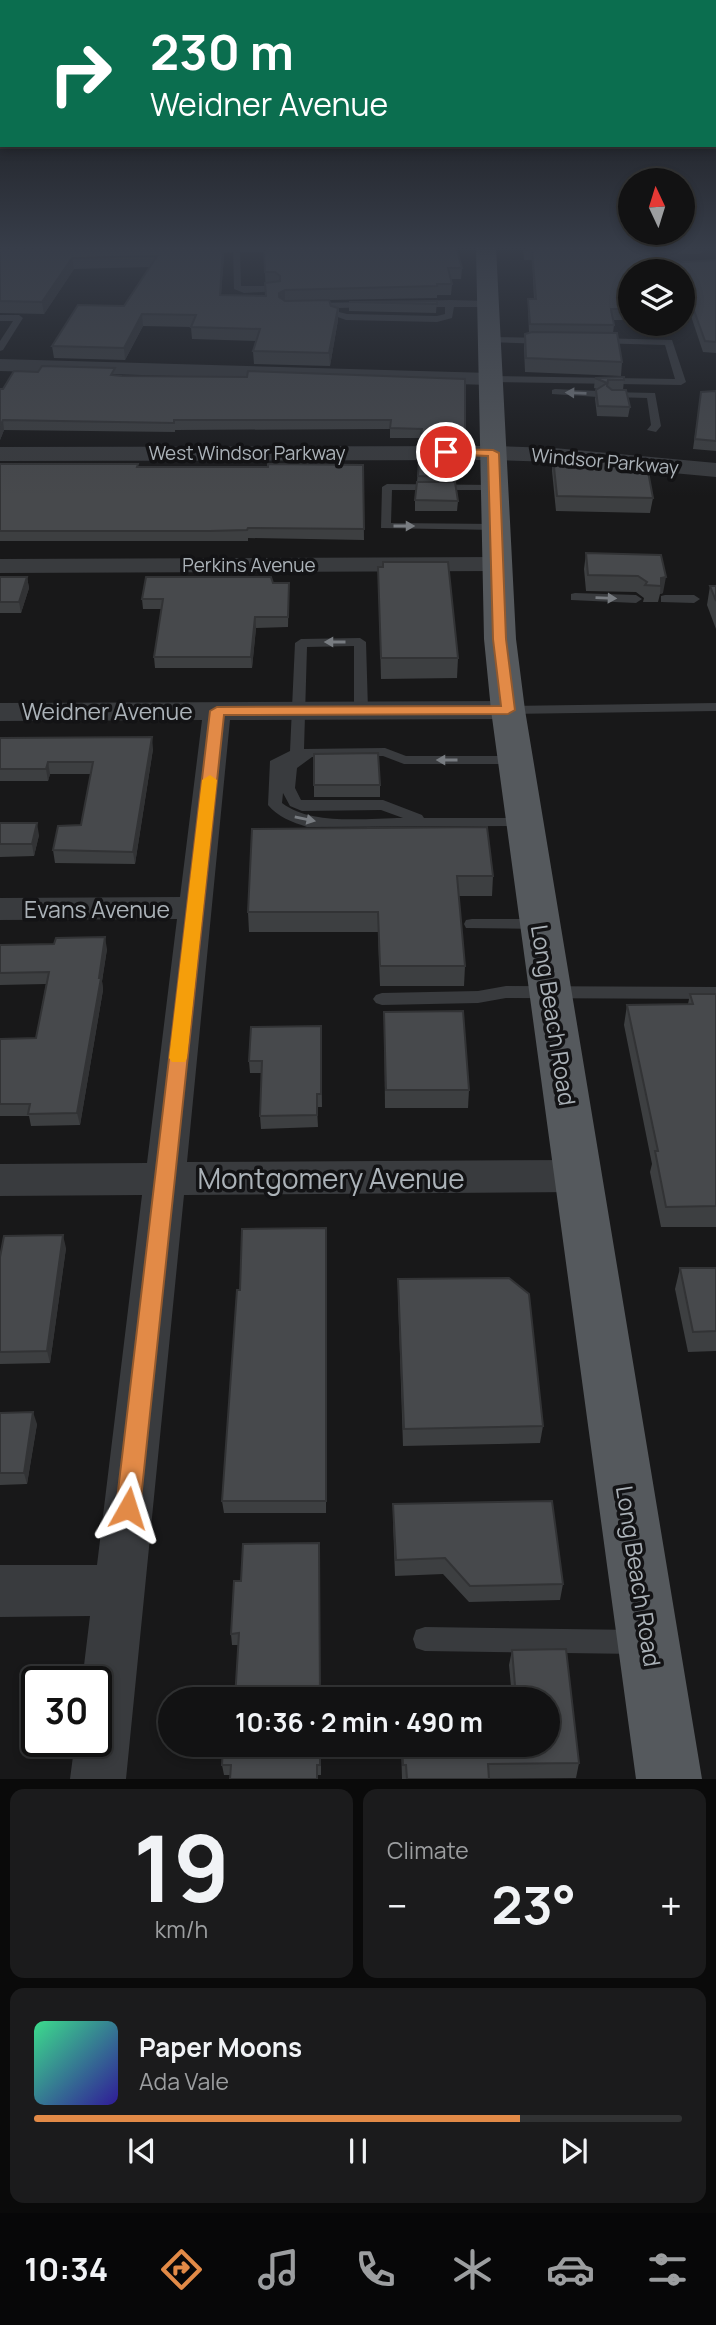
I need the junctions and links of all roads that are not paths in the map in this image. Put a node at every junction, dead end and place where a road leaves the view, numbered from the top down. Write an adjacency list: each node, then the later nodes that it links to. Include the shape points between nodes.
1 (11, 330): 6 (lane)
2 (489, 330): 3 (main road, Long Beach Road)
3 (489, 340): 4 (lane); 8 (main road, Long Beach Road)
4 (558, 341)
5 (586, 341): 8 (lane, via 669,342 681,382)
6 (0, 348)
7 (0, 365): 8 (street)
8 (490, 379): 13 (main road, Long Beach Road)
9 (555, 393): 10 (lane, one-way to 9)
10 (598, 394)
11 (612, 394): 12 (lane, via 652,395 656,426)
12 (652, 430)
13 (493, 453): 14 (street, West Windsor Parkway); 15 (street, Windsor Parkway); 16 (main road, Long Beach Road)
14 (0, 454)
15 (716, 470)
16 (494, 487): 17 (main road, Long Beach Road); 17 (lane, one-way to 17, via 387,487 385,526)
17 (496, 527): 18 (main road, Long Beach Road)
18 (497, 564): 19 (street, Perkins Avenue); 26 (main road, Long Beach Road, via 499,639)
19 (0, 566)
20 (576, 597): 21 (lane, one-way to 21)
21 (636, 599)
22 (665, 599): 23 (lane)
23 (694, 600)
24 (716, 707): 26 (lane)
25 (361, 710): 26 (street, Weidner Avenue); 28 (street, Weidner Avenue); 28 (lane, one-way to 28, via 360,642 312,642 300,643)
26 (508, 710): 32 (main road, Long Beach Road)
27 (217, 711): 28 (street, Weidner Avenue); 29 (street, Weidner Avenue); 35 (street)
28 (299, 711): 31 (lane)
29 (0, 712)
30 (324, 752): 31 (lane); 32 (lane, one-way to 30, via 404,760 385,752); 33 (lane, via 290,766 288,788 295,803 383,806)
31 (297, 753): 33 (lane, one-way to 33, via 277,761 275,805 288,815 307,822)
32 (516, 760): 34 (main road, Long Beach Road)
33 (429, 822): 34 (lane)
34 (525, 823): 38 (main road, Long Beach Road)
35 (195, 908): 36 (street, Evans Avenue); 43 (street)
36 (0, 909)
37 (472, 925): 38 (lane)
38 (541, 925): 39 (main road, Long Beach Road)
39 (551, 992): 40 (lane); 41 (lane); 42 (main road, Long Beach Road)
40 (716, 993)
41 (382, 999)
42 (579, 1176): 43 (street, Montgomery Avenue); 48 (main road, Long Beach Road)
43 (165, 1179): 44 (street, Montgomery Avenue); 45 (street)
44 (0, 1180)
45 (119, 1590): 46 (street); 49 (street)
46 (0, 1591)
47 (425, 1639): 48 (lane)
48 (649, 1642): 50 (main road, Long Beach Road)
49 (98, 1779)
50 (670, 1779)

